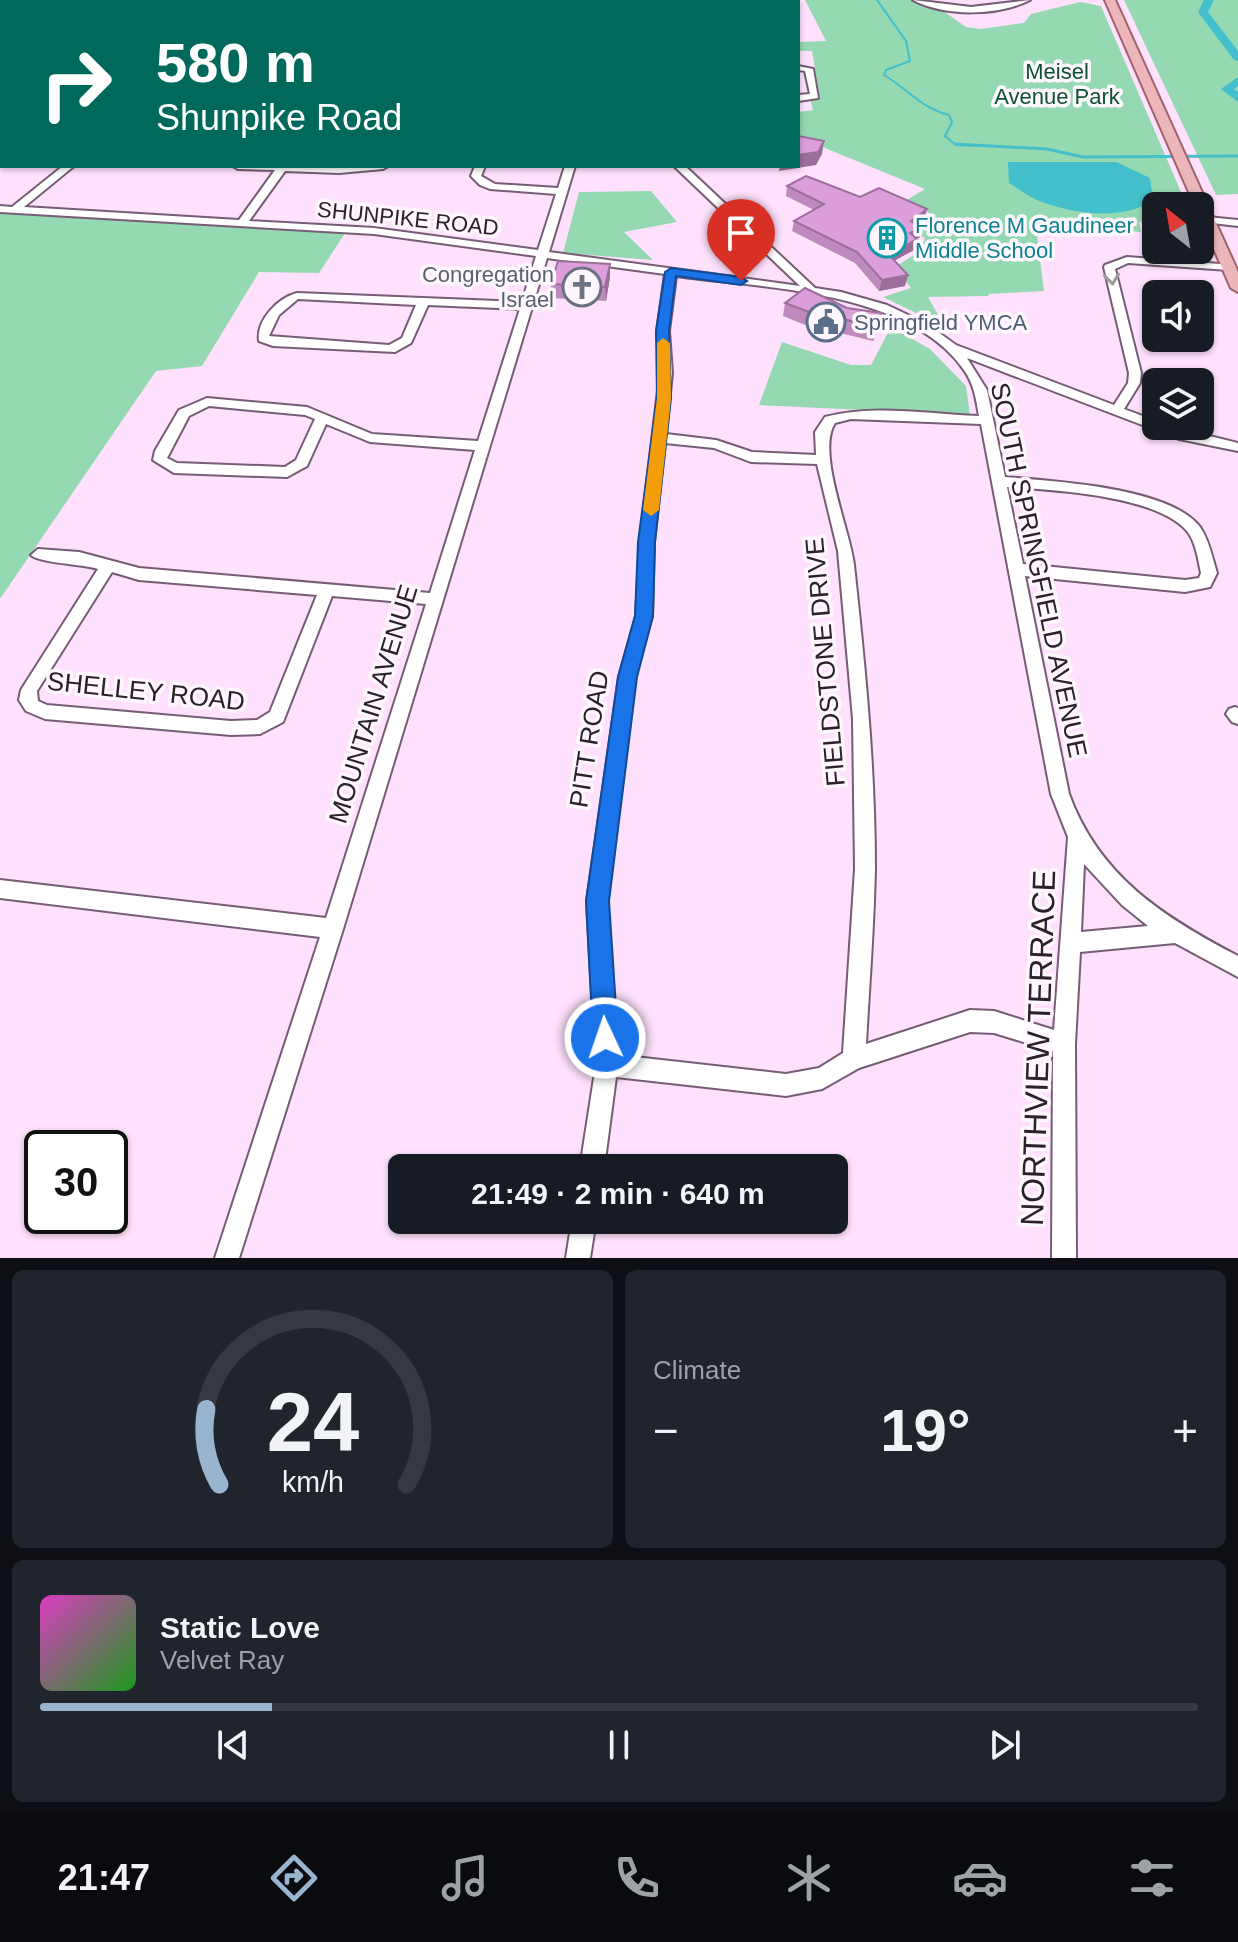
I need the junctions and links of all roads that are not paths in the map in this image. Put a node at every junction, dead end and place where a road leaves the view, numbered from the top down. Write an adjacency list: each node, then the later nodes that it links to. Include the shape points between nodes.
1 (917, 0): 2 (street, via 976,11)
2 (1026, 0)
3 (1110, 0): 13 (main road)
4 (800, 68): 5 (street, via 809,69 815,96)
5 (800, 98)
6 (66, 168): 15 (street)
7 (282, 168): 8 (street); 17 (street)
8 (361, 168)
9 (479, 168): 12 (street, via 476,176 487,186)
10 (569, 168): 12 (street, MOUNTAIN AVENUE)
11 (681, 168): 24 (street, SOUTH SPRINGFIELD AVENUE)
12 (562, 191): 20 (street, MOUNTAIN AVENUE)
13 (1195, 192)
14 (0, 209): 15 (street, SHUNPIKE ROAD)
15 (14, 210): 17 (street, SHUNPIKE ROAD)
16 (1214, 221): 18 (street)
17 (242, 223): 20 (street, SHUNPIKE ROAD, via 374,231)
18 (1238, 223)
19 (1214, 235): 21 (main road)
20 (543, 254): 22 (street, SHUNPIKE ROAD); 26 (street, MOUNTAIN AVENUE)
21 (1229, 267): 23 (main road); 28 (street, one-way to 28, via 1127,260 1109,267 1135,373)
22 (671, 272): 24 (street, SHUNPIKE ROAD); 32 (street, PITT ROAD, via 663,331 666,373)
23 (1238, 288)
24 (810, 289): 27 (street, SOUTH SPRINGFIELD AVENUE, via 878,306)
25 (424, 300): 25 (street, via 297,296 282,303 263,338 391,349 407,340); 26 (street)
26 (524, 306): 34 (street, MOUNTAIN AVENUE)
27 (953, 348): 28 (street); 30 (street, SOUTH SPRINGFIELD AVENUE, via 973,370)
28 (1117, 410): 31 (street)
29 (322, 419): 29 (street, via 307,411 198,404 182,417 160,460 174,468 287,472 302,463); 34 (street, via 370,438)
30 (985, 420): 36 (street, FIELDSTONE DRIVE, via 838,417 824,426); 37 (street, SOUTH SPRINGFIELD AVENUE)
31 (1142, 420)
32 (660, 438): 36 (street, via 716,444 751,457); 51 (street, PITT ROAD, via 644,616 627,677 597,901)
33 (1204, 440): 35 (street)
34 (481, 446): 42 (street, MOUNTAIN AVENUE)
35 (1238, 447)
36 (823, 460): 50 (street, FIELDSTONE DRIVE, via 845,551 862,719 865,869)
37 (997, 481): 40 (street, SOUTH SPRINGFIELD AVENUE); 40 (street, via 1110,493 1160,509 1191,526 1209,573 1205,583 1185,586)
38 (38, 555): 39 (street, via 79,558)
39 (107, 567): 41 (street); 41 (street, SHELLEY ROAD, via 29,690 32,706 45,712 260,727 277,717)
40 (1014, 569): 43 (street, SOUTH SPRINGFIELD AVENUE, via 1060,794)
41 (327, 589): 42 (street)
42 (435, 599): 45 (street, MOUNTAIN AVENUE)
43 (1076, 840): 46 (street, SOUTH SPRINGFIELD AVENUE, via 1103,873); 47 (street, NORTHVIEW TERRACE)
44 (0, 889): 45 (street)
45 (333, 929): 54 (street, MOUNTAIN AVENUE)
46 (1176, 933): 47 (street); 48 (street, SOUTH SPRINGFIELD AVENUE)
47 (1072, 943): 49 (street, NORTHVIEW TERRACE)
48 (1238, 967)
49 (1064, 1044): 50 (street, via 994,1022 970,1021); 56 (street, NORTHVIEW TERRACE)
50 (854, 1059): 51 (street, via 822,1078 786,1085)
51 (607, 1065): 52 (street, PITT ROAD)
52 (594, 1154)
53 (582, 1234): 55 (street)
54 (227, 1258)
55 (578, 1258)
56 (1064, 1258)

